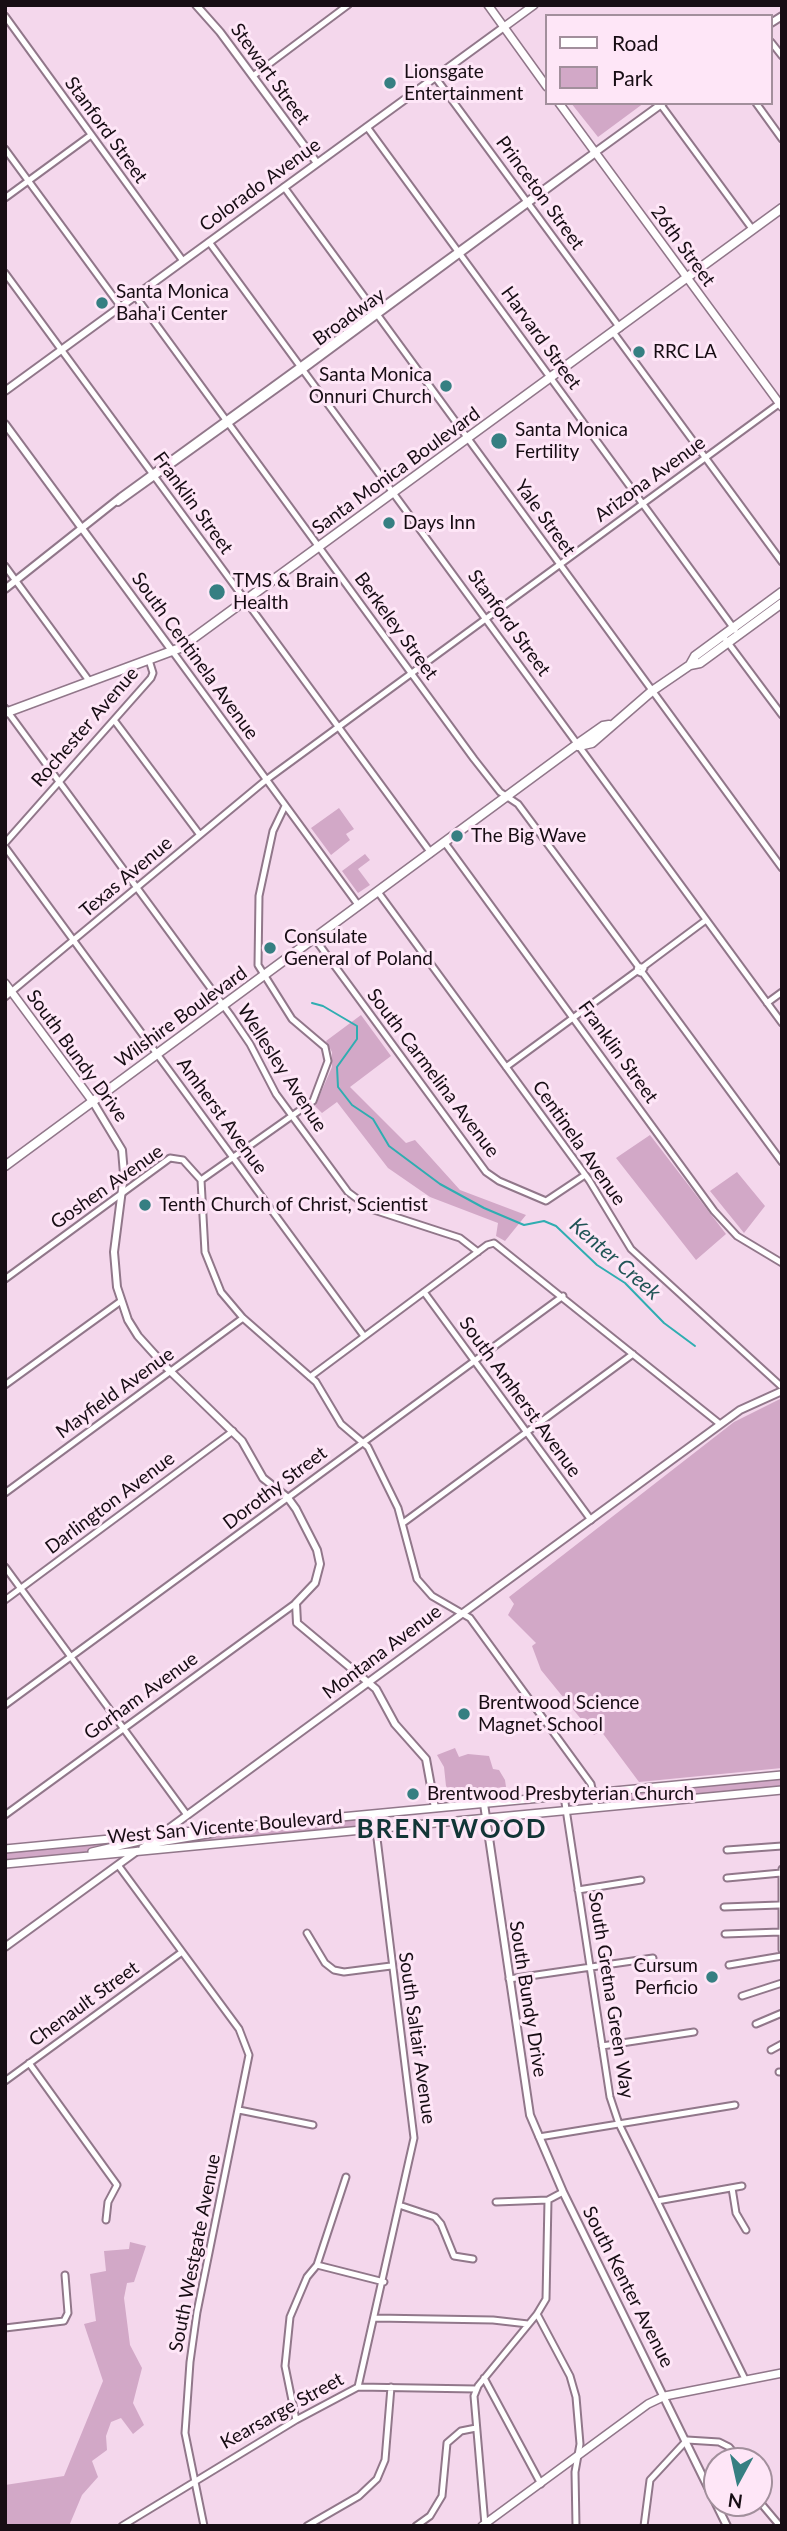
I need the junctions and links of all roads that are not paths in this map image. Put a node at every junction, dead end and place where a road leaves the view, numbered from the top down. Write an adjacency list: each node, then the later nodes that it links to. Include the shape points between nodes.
1 (196, 5): 7 (street, Stewart Street)
2 (348, 5): 7 (street)
3 (488, 5): 6 (main road)
4 (534, 5): 6 (main road, Colorado Avenue)
5 (5, 16): 15 (street, Stanford Street)
6 (504, 27): 8 (street, Colorado Avenue); 9 (main road)
7 (253, 76): 19 (street, Stewart Street)
8 (436, 77): 14 (street, Colorado Avenue); 23 (street, Princeton Street)
9 (546, 86)
10 (560, 105): 18 (main road, 26th Street)
11 (661, 105): 18 (street, Broadway)
12 (663, 105): 25 (street)
13 (757, 105): 16 (street)
14 (368, 127): 19 (street, Colorado Avenue); 27 (street, Harvard Street)
15 (91, 135): 20 (street); 28 (street, Stanford Street)
16 (782, 139)
17 (5, 149): 20 (street)
18 (595, 152): 23 (street, Broadway); 30 (main road, 26th Street)
19 (317, 163): 21 (street, Colorado Avenue)
20 (29, 181): 22 (street); 32 (street)
21 (284, 187): 26 (street, Colorado Avenue); 33 (street, Yale Street)
22 (5, 198)
23 (527, 203): 27 (street, Broadway); 34 (street, Princeton Street)
24 (782, 208): 25 (main road, Santa Monica Boulevard)
25 (753, 230): 30 (main road, Santa Monica Boulevard)
26 (209, 242): 28 (street, Colorado Avenue); 36 (street, Stanford Street)
27 (459, 252): 33 (street, Broadway); 37 (street, Harvard Street)
28 (183, 261): 31 (street, Colorado Avenue)
29 (5, 273): 35 (street, Franklin Street)
30 (687, 278): 34 (main road, Santa Monica Boulevard); 39 (main road, 26th Street)
31 (136, 297): 32 (street, Colorado Avenue); 40 (street, Berkeley Street)
32 (121, 307): 35 (street, Colorado Avenue)
33 (375, 313): 36 (street, Broadway); 42 (street, Yale Street)
34 (617, 330): 37 (main road, Santa Monica Boulevard); 43 (street, Princeton Street)
35 (62, 351): 38 (street, Colorado Avenue); 44 (street, Franklin Street)
36 (302, 368): 40 (street, Broadway); 45 (street, Stanford Street)
37 (551, 378): 42 (main road, Santa Monica Boulevard); 46 (street, Harvard Street)
38 (5, 391)
39 (781, 404): 43 (street, Arizona Avenue)
40 (227, 422): 44 (street, Broadway); 48 (street, Berkeley Street)
41 (5, 424): 47 (street, South Centinela Avenue)
42 (467, 438): 45 (main road, Santa Monica Boulevard); 50 (street, Yale Street)
43 (705, 457): 46 (street, Arizona Avenue); 49 (street, Princeton Street)
44 (154, 476): 47 (street, Broadway); 55 (street, Franklin Street)
45 (393, 492): 48 (main road, Santa Monica Boulevard); 57 (street, Stanford Street)
46 (643, 503): 50 (street, Arizona Avenue); 58 (street, Harvard Street)
47 (81, 529): 52 (street, Broadway); 60 (street, South Centinela Avenue)
48 (319, 547): 55 (main road, Santa Monica Boulevard); 62 (street, Berkeley Street)
49 (782, 562)
50 (560, 565): 57 (street, Arizona Avenue); 64 (street, Yale Street)
51 (5, 566): 52 (street)
52 (16, 580): 53 (street, Broadway); 63 (street)
53 (5, 589)
54 (782, 592): 58 (main road, Wilshire Boulevard)
55 (246, 600): 60 (main road, Santa Monica Boulevard); 68 (street, Franklin Street)
56 (782, 603): 58 (main road, Wilshire Boulevard)
57 (486, 619): 62 (street, Arizona Avenue); 69 (street, Stanford Street)
58 (736, 632): 59 (main road, Wilshire Boulevard)
59 (725, 639): 64 (main road, Wilshire Boulevard, via 701,663 690,665); 66 (street)
60 (173, 652): 61 (main road, Santa Monica Boulevard); 70 (street, South Centinela Avenue)
61 (149, 660): 63 (main road, Santa Monica Boulevard); 67 (street, Rochester Avenue, via 151,678)
62 (412, 674): 68 (street, Arizona Avenue); 72 (street, Berkeley Street)
63 (90, 682): 65 (main road, Santa Monica Boulevard)
64 (652, 691): 69 (main road, Wilshire Boulevard); 78 (street, Yale Street)
65 (6, 711): 71 (street, Wellesley Avenue)
66 (782, 715)
67 (114, 720): 71 (street, Rochester Avenue); 74 (street)
68 (338, 727): 70 (street, Arizona Avenue); 77 (street, Franklin Street)
69 (579, 746): 72 (main road, Wilshire Boulevard); 82 (street, Stanford Street)
70 (265, 780): 73 (street, South Centinela Avenue); 74 (street, Texas Avenue)
71 (60, 782): 76 (street, Rochester Avenue); 79 (street, Wellesley Avenue)
72 (508, 798): 75 (main road, Wilshire Boulevard); 85 (street, Berkeley Street, via 518,804)
73 (285, 806): 81 (street, South Centinela Avenue); 86 (street, via 273,831 259,896 258,965)
74 (200, 835): 79 (street, Texas Avenue)
75 (445, 843): 77 (main road, Wilshire Boulevard); 92 (street, Franklin Street)
76 (5, 845): 84 (street, Amherst Avenue)
77 (431, 853): 80 (main road, Wilshire Boulevard)
78 (782, 868)
79 (137, 889): 84 (street, Texas Avenue); 91 (street, Wellesley Avenue)
80 (378, 892): 81 (main road, Wilshire Boulevard); 95 (street, Centinela Avenue)
81 (359, 906): 83 (main road, Wilshire Boulevard)
82 (706, 920): 85 (street); 90 (street, Stanford Street)
83 (315, 939): 86 (main road, Wilshire Boulevard); 101 (street, South Carmelina Avenue, via 475,1160 499,1181 546,1201)
84 (75, 941): 89 (street, Texas Avenue); 94 (street, Amherst Avenue)
85 (640, 969): 92 (street); 99 (street, Berkeley Street)
86 (263, 976): 91 (main road, Wilshire Boulevard); 97 (street, via 292,1020 321,1043 328,1056 317,1096)
87 (5, 983): 89 (main road, South Bundy Drive)
88 (782, 992): 90 (street)
89 (9, 995): 96 (main road, South Bundy Drive)
90 (767, 1003): 93 (street, Stanford Street)
91 (223, 1006): 94 (main road, Wilshire Boulevard); 97 (street, Wellesley Avenue)
92 (573, 1017): 95 (street); 105 (street, Franklin Street, via 721,1219 754,1248)
93 (782, 1023)
94 (157, 1054): 96 (main road, Wilshire Boulevard); 98 (street, Amherst Avenue)
95 (506, 1067): 101 (street, Centinela Avenue)
96 (93, 1102): 100 (main road, Wilshire Boulevard); 103 (street, South Bundy Drive, via 122,1150)
97 (291, 1116): 98 (street); 104 (street, Wellesley Avenue, via 355,1199 378,1212 460,1238)
98 (234, 1158): 102 (street); 111 (street, Amherst Avenue)
99 (782, 1162)
100 (5, 1166)
101 (585, 1175): 117 (street, Centinela Avenue, via 631,1249)
102 (201, 1180): 103 (street, Goshen Avenue, via 183,1160 174,1157); 110 (street, via 201,1221 210,1271)
103 (120, 1195): 106 (street, Goshen Avenue); 109 (street, South Bundy Drive, via 114,1252)
104 (478, 1252): 107 (street); 108 (street, via 495,1243)
105 (782, 1263)
106 (5, 1279)
107 (424, 1292): 111 (street); 113 (street, South Amherst Avenue)
108 (563, 1296): 112 (street); 113 (street, Dorothy Street)
109 (121, 1301): 114 (street, South Bundy Drive, via 138,1336); 116 (street)
110 (243, 1318): 114 (street, Mayfield Avenue); 115 (street)
111 (364, 1336): 115 (street)
112 (634, 1354): 118 (street); 120 (street)
113 (475, 1362): 120 (street, South Amherst Avenue); 121 (street, Dorothy Street)
114 (170, 1372): 119 (street, South Bundy Drive); 122 (street, Mayfield Avenue)
115 (310, 1377): 121 (street, via 341,1424)
116 (5, 1385)
117 (782, 1389): 118 (street, Montana Avenue)
118 (720, 1424): 124 (street, Montana Avenue)
119 (233, 1431): 123 (street, South Bundy Drive, via 263,1478); 127 (street, Darlington Avenue)
120 (527, 1432): 124 (street, South Amherst Avenue); 125 (street)
121 (364, 1443): 123 (street, Dorothy Street); 125 (street, via 386,1480)
122 (5, 1493)
123 (288, 1498): 129 (street, South Bundy Drive, via 320,1564 316,1583); 131 (street, Dorothy Street)
124 (591, 1520): 130 (street, Montana Avenue)
125 (403, 1523): 130 (street, via 417,1579 432,1596)
126 (5, 1567): 127 (street)
127 (21, 1588): 128 (street, Darlington Avenue); 131 (street)
128 (5, 1600)
129 (296, 1603): 132 (street, via 294,1613 302,1630); 134 (street, Gorham Avenue)
130 (462, 1611): 132 (street, Montana Avenue); 137 (street)
131 (70, 1656): 133 (street, Dorothy Street); 134 (street)
132 (368, 1681): 141 (street, via 395,1724 426,1759); 145 (street, Montana Avenue)
133 (5, 1705)
134 (124, 1728): 144 (street, Gorham Avenue); 145 (street)
135 (782, 1775): 137 (main road, West San Vicente Boulevard)
136 (782, 1790): 140 (main road, West San Vicente Boulevard)
137 (594, 1793): 138 (main road, West San Vicente Boulevard); 140 (street)
138 (564, 1796): 139 (main road, West San Vicente Boulevard); 142 (street, South Gretna Green Way)
139 (484, 1804): 141 (main road, West San Vicente Boulevard); 146 (street, South Bundy Drive)
140 (596, 1807): 142 (main road, West San Vicente Boulevard)
141 (435, 1808): 143 (main road, West San Vicente Boulevard); 147 (main road); 148 (main road)
142 (566, 1810): 146 (main road, West San Vicente Boulevard); 162 (street, South Gretna Green Way)
143 (374, 1814): 149 (main road, West San Vicente Boulevard); 150 (street, South Saltair Avenue)
144 (5, 1815)
145 (187, 1815): 151 (street, Montana Avenue)
146 (486, 1818): 147 (main road, West San Vicente Boulevard); 176 (street, South Bundy Drive)
147 (450, 1820): 148 (main road, West San Vicente Boulevard)
148 (419, 1824): 150 (main road, West San Vicente Boulevard)
149 (224, 1828): 151 (main road, West San Vicente Boulevard); 155 (main road, via 154,1843)
150 (375, 1829): 155 (main road, West San Vicente Boulevard); 174 (street, South Saltair Avenue)
151 (161, 1834): 153 (main road, West San Vicente Boulevard); 155 (street, Montana Avenue); 156 (main road, via 140,1843)
152 (782, 1846): 154 (street)
153 (5, 1849)
154 (727, 1850)
155 (136, 1852): 156 (main road, West San Vicente Boulevard); 158 (street, Montana Avenue)
156 (71, 1857): 157 (main road, West San Vicente Boulevard)
157 (5, 1864)
158 (118, 1864): 168 (street, Montana Avenue); 170 (street, South Westgate Avenue)
159 (781, 1871): 160 (street); 163 (street)
160 (727, 1878)
161 (641, 1880): 162 (street)
162 (578, 1889): 175 (street, South Gretna Green Way)
163 (779, 1905): 164 (street); 165 (street)
164 (724, 1908)
165 (780, 1932): 167 (street); 169 (street)
166 (307, 1933): 174 (street, via 334,1970)
167 (725, 1934)
168 (5, 1947)
169 (782, 1950)
170 (181, 1952): 185 (street, Chenault Street); 188 (street, South Westgate Avenue, via 246,2042 249,2059)
171 (782, 1956): 173 (street)
172 (653, 1958): 175 (street)
173 (729, 1965)
174 (391, 1966): 199 (street, South Saltair Avenue, via 414,2138)
175 (589, 1967): 176 (street); 183 (street, South Gretna Green Way)
176 (509, 1979): 191 (street, South Bundy Drive, via 529,2107)
177 (782, 1983): 178 (street)
178 (741, 1996)
179 (782, 2013): 180 (street)
180 (756, 2024)
181 (694, 2032): 183 (street)
182 (782, 2044): 184 (street)
183 (602, 2046): 189 (street, South Gretna Green Way, via 607,2088)
184 (771, 2050)
185 (29, 2063): 186 (street, Chenault Street); 200 (street, via 117,2185)
186 (5, 2081)
187 (735, 2105): 189 (street)
188 (239, 2110): 190 (street); 222 (street, South Westgate Avenue, via 193,2343 185,2429)
189 (619, 2124): 191 (street); 197 (street, South Gretna Green Way)
190 (313, 2125)
191 (539, 2137): 195 (street, South Bundy Drive)
192 (346, 2177): 203 (street)
193 (742, 2186): 194 (street)
194 (732, 2188): 197 (street); 201 (street, via 736,2213)
195 (563, 2192): 196 (street); 216 (street, South Kenter Avenue)
196 (548, 2200): 198 (street); 206 (street, via 548,2286)
197 (657, 2200): 212 (street, South Gretna Green Way)
198 (496, 2202)
199 (402, 2206): 202 (street, via 435,2217 454,2256); 205 (street, South Saltair Avenue)
200 (106, 2220)
201 (746, 2230)
202 (473, 2259)
203 (317, 2265): 205 (street); 217 (street, via 296,2298 286,2335 286,2382)
204 (65, 2275): 209 (street, via 67,2318)
205 (384, 2282): 207 (street, South Saltair Avenue)
206 (537, 2314): 208 (street); 221 (street, via 574,2389)
207 (375, 2318): 208 (street); 213 (street, South Saltair Avenue)
208 (528, 2325): 211 (street)
209 (5, 2328)
210 (782, 2373): 212 (main road)
211 (484, 2378): 215 (street); 223 (street)
212 (745, 2379): 216 (main road)
213 (358, 2387): 214 (street, Kearsarge Street); 217 (street, Kearsarge Street)
214 (391, 2388): 215 (street, Kearsarge Street); 227 (street, via 385,2460 377,2479 359,2496)
215 (476, 2389): 218 (street)
216 (665, 2396): 219 (street, South Kenter Avenue); 221 (main road)
217 (296, 2420): 222 (street, Kearsarge Street)
218 (476, 2428): 224 (street); 228 (street, via 461,2431 447,2443 442,2496 430,2516)
219 (687, 2440): 220 (street); 230 (street, via 650,2480); 231 (street, South Kenter Avenue)
220 (729, 2447)
221 (578, 2458): 223 (main road); 229 (street)
222 (194, 2480): 225 (street, Kearsarge Street); 226 (street, South Westgate Avenue)
223 (541, 2484): 224 (main road)
224 (484, 2525)
225 (122, 2526)
226 (204, 2526)
227 (307, 2526)
228 (416, 2526)
229 (576, 2526)
230 (644, 2526)
231 (727, 2526)

